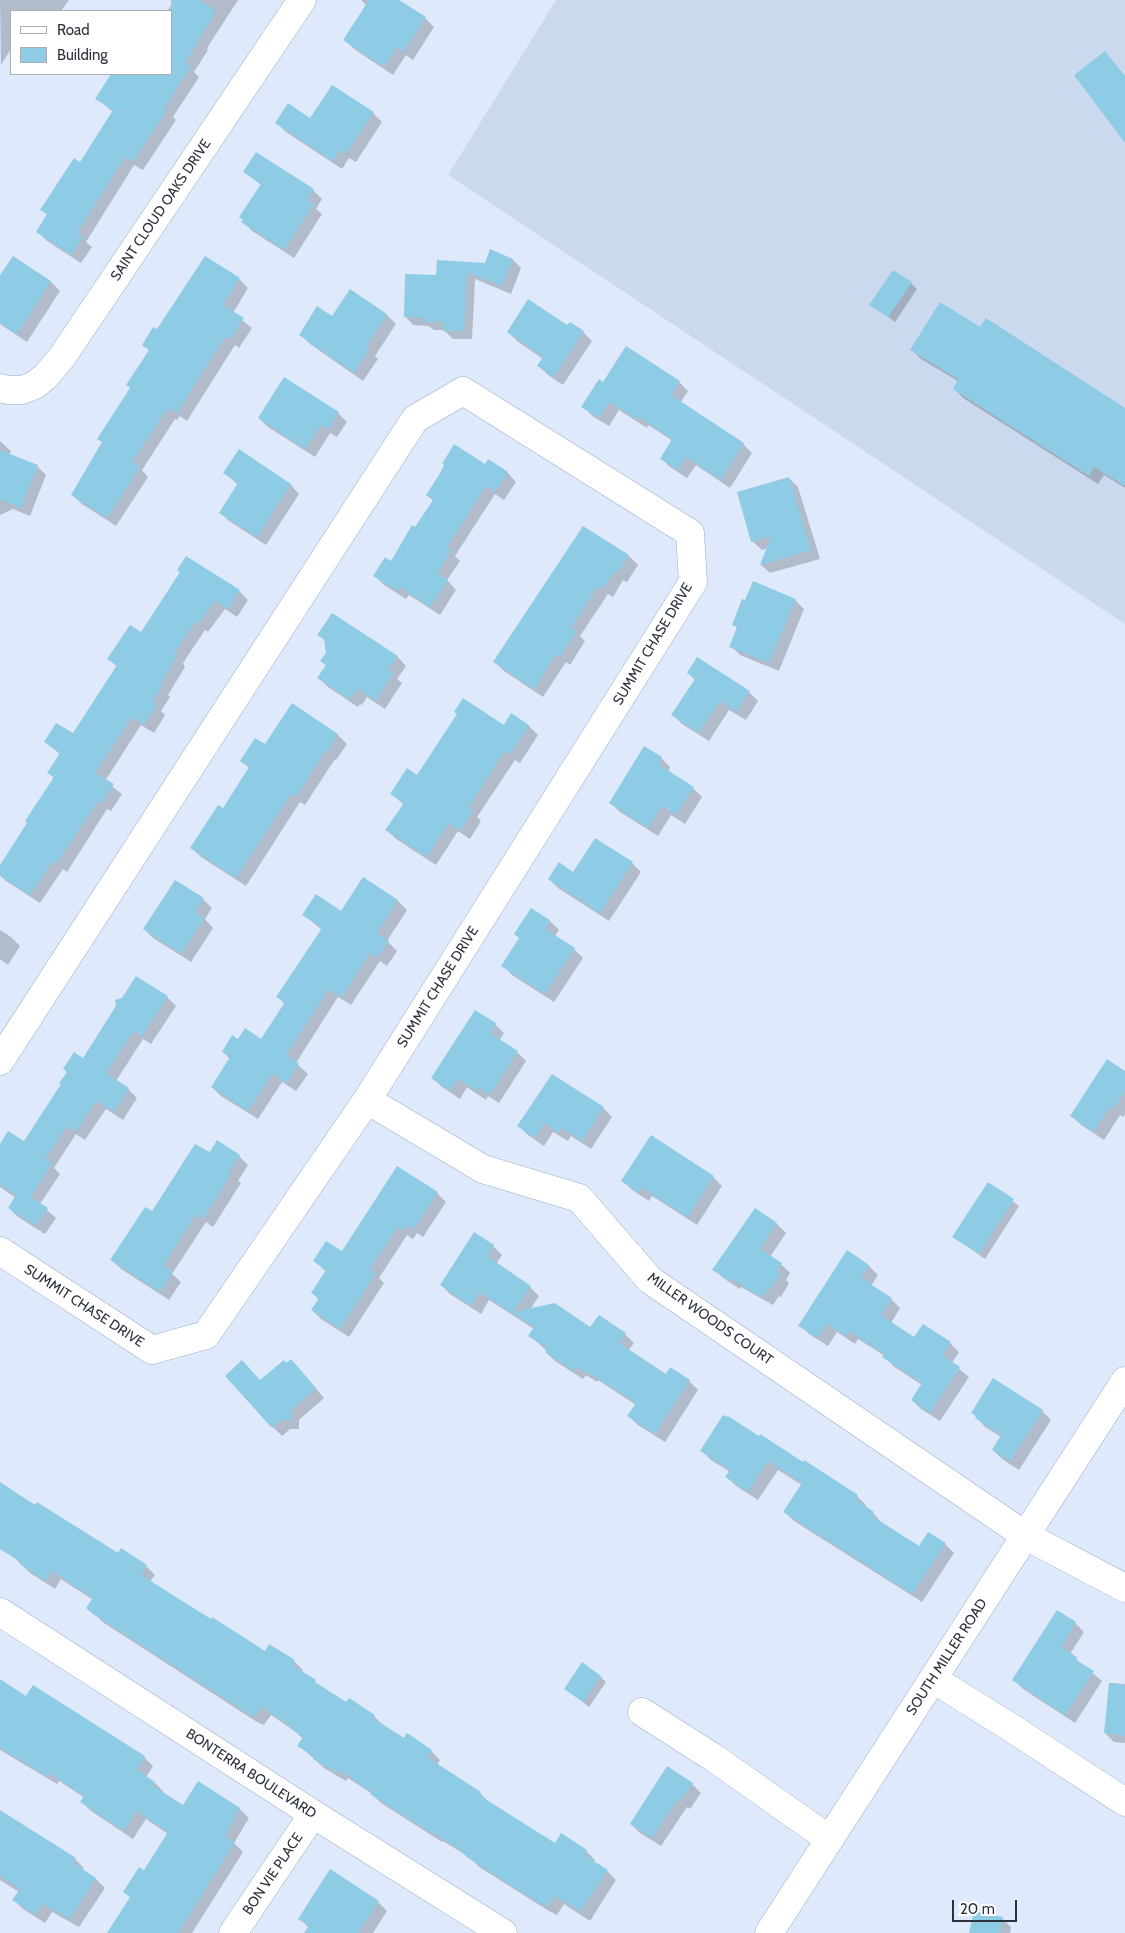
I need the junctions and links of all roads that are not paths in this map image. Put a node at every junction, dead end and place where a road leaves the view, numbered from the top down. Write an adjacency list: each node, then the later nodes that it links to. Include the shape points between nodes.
1 (302, 0): 2 (street, SAINT CLOUD OAKS DRIVE, via 62,357 36,385 22,390)
2 (0, 388)
3 (0, 1061): 4 (street, SUMMIT CHASE DRIVE, via 415,419 462,391 690,533 693,582)
4 (367, 1100): 5 (street, SUMMIT CHASE DRIVE, via 206,1335 152,1350); 7 (street, MILLER WOODS COURT, via 483,1169 579,1198 650,1280)
5 (0, 1251)
6 (1125, 1382): 7 (street, SOUTH MILLER ROAD)
7 (1026, 1536): 8 (street, MILLER WOODS COURT); 10 (street, SOUTH MILLER ROAD)
8 (1125, 1588)
9 (0, 1612): 13 (street, BONTERRA BOULEVARD)
10 (933, 1679): 12 (street); 14 (street, SOUTH MILLER ROAD)
11 (642, 1712): 14 (street)
12 (1125, 1802)
13 (313, 1814): 15 (street, BON VIE PLACE); 16 (street, BONTERRA BOULEVARD)
14 (829, 1839): 17 (street, SOUTH MILLER ROAD)
15 (233, 1933)
16 (503, 1933)
17 (769, 1933)

